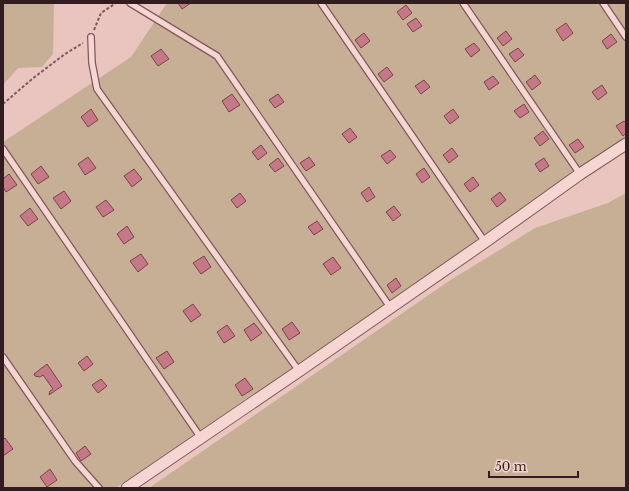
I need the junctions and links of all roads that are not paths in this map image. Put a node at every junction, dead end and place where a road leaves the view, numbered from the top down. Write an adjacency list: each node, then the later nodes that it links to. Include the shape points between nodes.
1 (130, 3): 11 (lane, via 217,56)
2 (321, 3): 10 (lane)
3 (463, 3): 9 (lane)
4 (603, 3): 6 (lane)
5 (91, 37): 13 (lane, via 97,89)
6 (626, 37)
7 (626, 144): 9 (street)
8 (3, 149): 14 (lane)
9 (580, 174): 10 (street)
10 (485, 242): 11 (street)
11 (390, 307): 13 (street)
12 (3, 357): 15 (lane, via 75,461)
13 (299, 371): 14 (street)
14 (201, 438): 16 (street)
15 (99, 488)
16 (127, 488)

